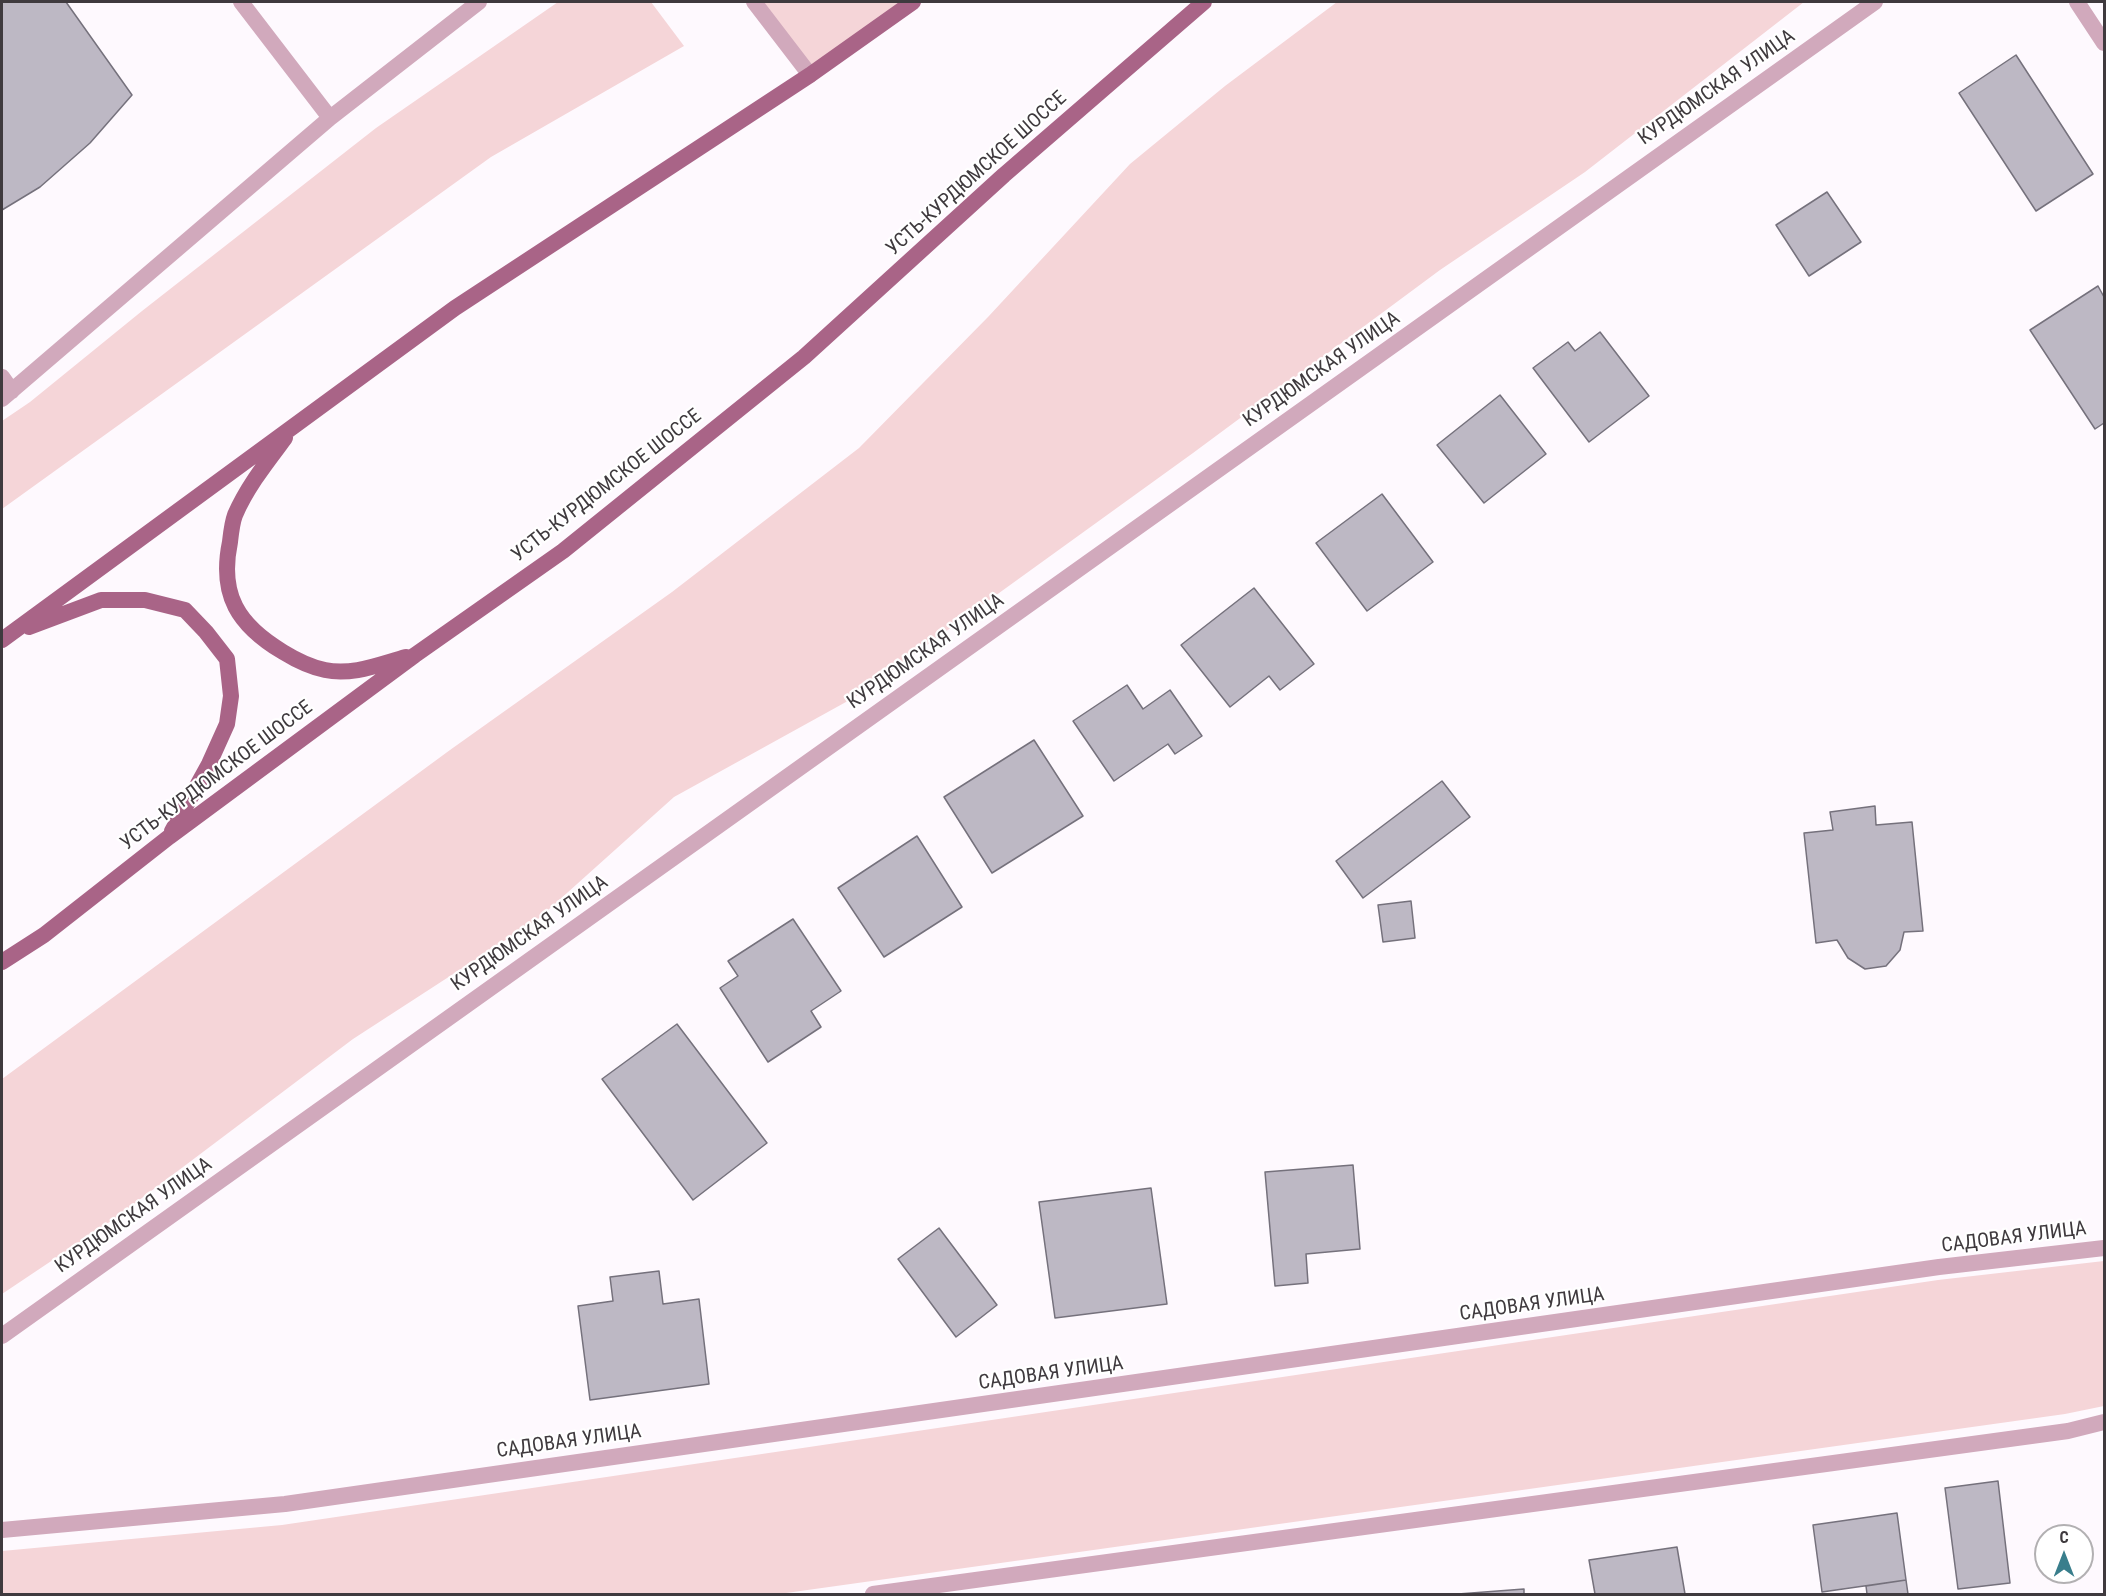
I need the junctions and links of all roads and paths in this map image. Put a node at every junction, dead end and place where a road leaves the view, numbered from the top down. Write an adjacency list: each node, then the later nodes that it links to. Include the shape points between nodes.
1 (241, 2): 10 (street)
2 (479, 2): 10 (street)
3 (754, 2): 9 (street)
4 (913, 2): 9 (main road)
5 (1204, 2): 15 (main road, УСТЬ-КУРДЮМСКОЕ ШОССЕ, via 804,357 563,551)
6 (1875, 2): 19 (street, КУРДЮМСКАЯ УЛИЦА)
7 (2077, 2): 8 (street)
8 (2104, 43)
9 (810, 75): 13 (main road, via 455,308)
10 (330, 118): 12 (street)
11 (2, 377): 12 (street)
12 (7, 395)
13 (294, 425): 14 (main road); 15 (main road, via 249,488 234,517 226,562 229,591 240,617 257,636 279,650 326,671 352,671)
14 (6, 637): 16 (main road, via 101,600 145,600 185,610 206,632 227,659 231,696 227,724)
15 (415, 655): 16 (main road, УСТЬ-КУРДЮМСКОЕ ШОССЕ)
16 (169, 837): 17 (main road, УСТЬ-КУРДЮМСКОЕ ШОССЕ, via 44,935)
17 (2, 962)
18 (2104, 1248): 21 (street, САДОВАЯ УЛИЦА, via 1939,1267 285,1504)
19 (2, 1336)
20 (2104, 1422): 22 (street, via 2056,1432)
21 (2, 1530)
22 (873, 1594)

